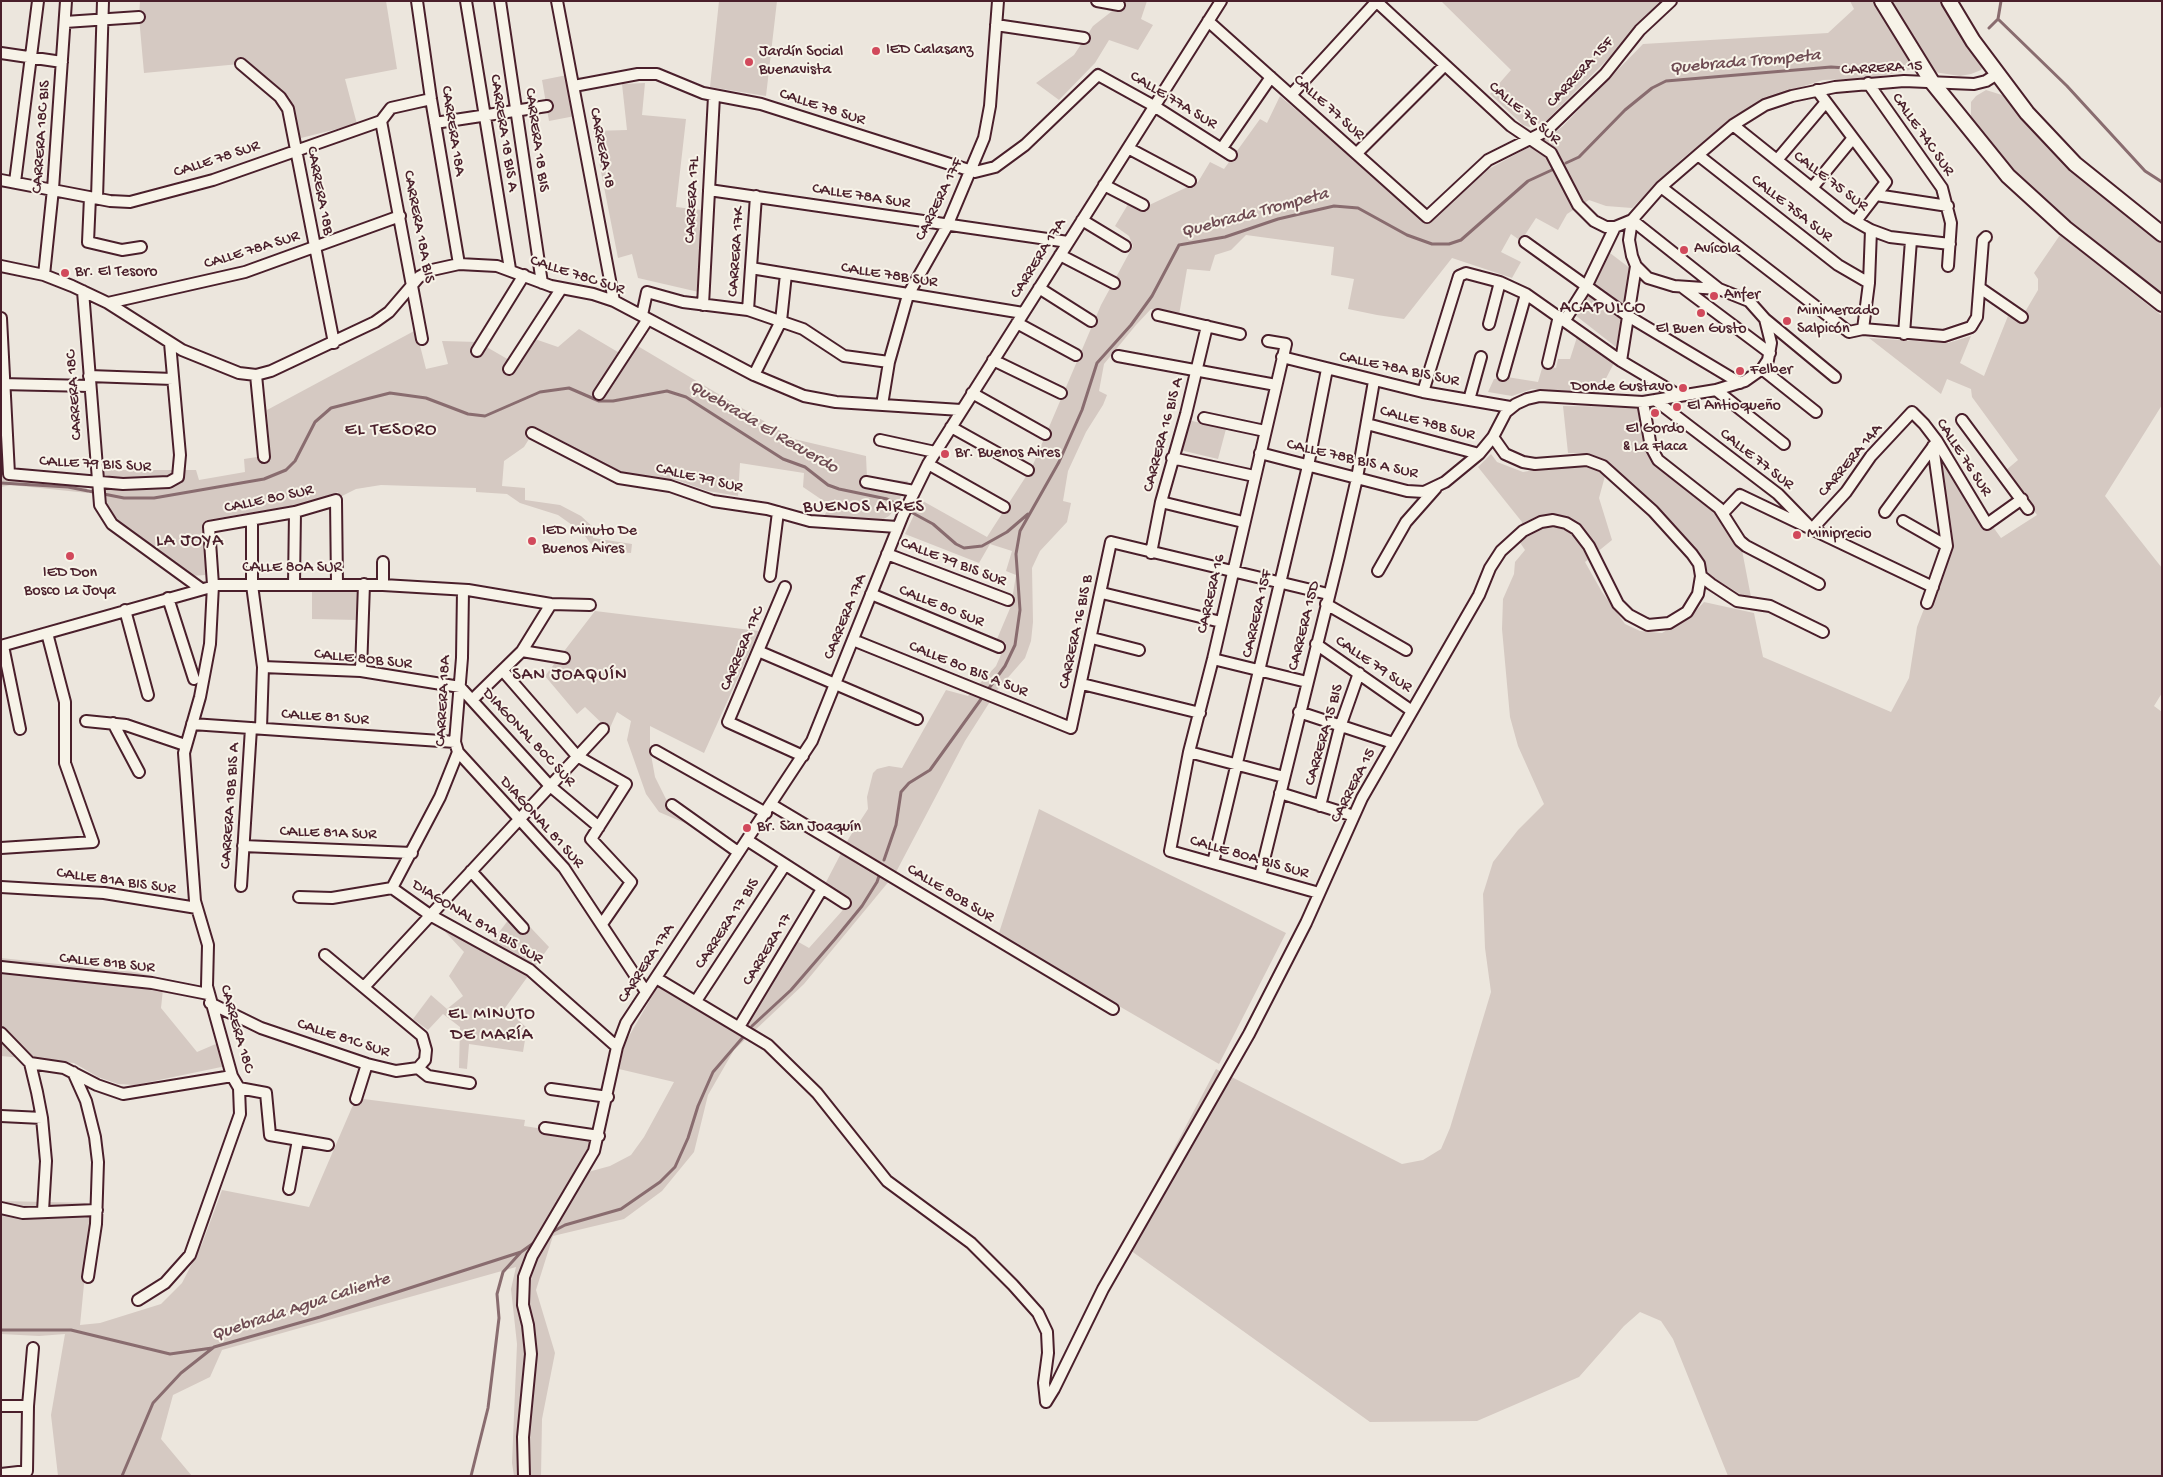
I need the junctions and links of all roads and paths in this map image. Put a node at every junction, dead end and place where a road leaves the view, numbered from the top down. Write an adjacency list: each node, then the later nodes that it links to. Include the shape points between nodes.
1 (38, 1): 23 (street)
2 (66, 1): 19 (street, CARRERA 18C BIS)
3 (104, 1): 17 (street)
4 (417, 1): 35 (street, CARRERA 18A)
5 (466, 1): 40 (street, CARRERA 18 BIS A)
6 (500, 1): 39 (street, CARRERA 18 BIS)
7 (557, 1): 31 (street, CARRERA 18)
8 (998, 1): 20 (street, CARRERA 17F)
9 (1097, 1): 15 (street)
10 (1221, 1): 18 (street, CARRERA 17A)
11 (1377, 1): 26 (street, CALLE 76 SUR); 33 (street)
12 (1671, 1): 45 (street, CARRERA 15F, via 1640,30 1605,74 1546,131)
13 (1882, 1): 29 (highway)
14 (1949, 1): 27 (highway)
15 (1119, 6)
16 (139, 17): 17 (street)
17 (102, 20): 19 (street); 64 (street)
18 (1208, 21): 28 (street, CALLE 77 SUR); 38 (street, CARRERA 17A)
19 (65, 22): 24 (street, CARRERA 18C BIS)
20 (996, 25): 21 (street); 53 (street, CARRERA 17F, via 989,113)
21 (1084, 38)
22 (1, 53): 23 (street)
23 (32, 57): 24 (street); 56 (street)
24 (62, 62): 60 (street, CARRERA 18C BIS)
25 (241, 64): 48 (street, CARRERA 18B, via 288,108)
26 (1445, 65): 45 (street, CALLE 76 SUR); 49 (street)
27 (1997, 74): 29 (street, CARRERA 15, via 1974,84); 75 (highway, via 2027,113 2075,164)
28 (1271, 77): 33 (street, CALLE 77 SUR); 47 (street)
29 (1932, 82): 30 (street, CARRERA 15); 110 (highway, via 2013,181 2065,228)
30 (1868, 83): 32 (street, CARRERA 15); 66 (street, CALLE 74C SUR, via 1938,180)
31 (574, 86): 34 (street, CALLE 78 SUR, via 638,74 657,74); 108 (street, CARRERA 18)
32 (1817, 90): 36 (street); 43 (street, CARRERA 15, via 1765,105)
33 (1291, 95): 49 (street, CALLE 77 SUR)
34 (714, 96): 53 (street, CALLE 78 SUR, via 761,104); 61 (street, CARRERA 17L)
35 (431, 99): 41 (street, CALLE 78 SUR, via 391,108); 42 (street, CARRERA 18A)
36 (1826, 102): 44 (street); 52 (street)
37 (547, 106): 39 (street)
38 (1154, 106): 46 (street, CARRERA 17A); 47 (street, CALLE 77A SUR); 53 (street, CALLE 77A SUR, via 1098,75 1014,154 989,170)
39 (517, 111): 40 (street); 96 (street, CARRERA 18 BIS)
40 (485, 116): 42 (street); 90 (street, CARRERA 18 BIS A)
41 (381, 121): 48 (street, CALLE 78 SUR); 67 (street, CARRERA 18A BIS)
42 (435, 124): 85 (street, CARRERA 18A)
43 (1733, 126): 51 (street, CARRERA 15); 52 (street, CALLE 75 SUR)
44 (1853, 138): 59 (street); 62 (street, via 1886,182)
45 (1530, 140): 68 (street, CARRERA 15F, via 1488,160); 73 (street, CALLE 76 SUR, via 1551,153 1578,205 1594,221)
46 (1128, 148): 55 (street); 57 (street, CARRERA 17A)
47 (1222, 148): 50 (street, CALLE 77A SUR)
48 (296, 150): 64 (street, CALLE 78 SUR, via 213,180 130,202); 83 (street, CARRERA 18B)
49 (1356, 154): 68 (street, CALLE 77 SUR)
50 (1231, 155)
51 (1698, 155): 58 (street, CARRERA 15); 98 (street, CALLE 75A SUR, via 1838,265)
52 (1777, 160): 59 (street, CALLE 75 SUR)
53 (972, 172): 72 (street, CARRERA 17F)
54 (1, 180): 56 (street, CALLE 78 SUR)
55 (1190, 181)
56 (14, 182): 60 (street, CALLE 78 SUR)
57 (1104, 185): 65 (street); 69 (street, CARRERA 17A)
58 (1661, 187): 70 (street, CARRERA 15); 126 (street, via 1850,332)
59 (1812, 188): 71 (street, CALLE 75 SUR)
60 (53, 189): 64 (street, CALLE 78 SUR); 92 (street, CARRERA 18C BIS)
61 (709, 190): 63 (street, CALLE 78A SUR); 111 (street, CARRERA 17L)
62 (1876, 195): 66 (street); 71 (street)
63 (756, 196): 72 (street, CALLE 78A SUR); 89 (street, CARRERA 17K)
64 (94, 197): 82 (street, via 88,242 122,250)
65 (1143, 205)
66 (1948, 206): 80 (street, CALLE 74C SUR)
67 (400, 216): 83 (street, CALLE 78A SUR); 95 (street, CARRERA 18A BIS)
68 (1427, 217)
69 (1082, 220): 78 (street, CARRERA 17A); 81 (street)
70 (1632, 220): 73 (street); 87 (street, via 1629,240); 104 (street)
71 (1856, 221): 74 (street, CALLE 75 SUR)
72 (947, 226): 78 (street, CALLE 78A SUR); 107 (street, CARRERA 17F)
73 (1615, 227): 99 (street)
74 (1871, 230): 77 (street, CALLE 75 SUR); 98 (street)
75 (2162, 234)
76 (1986, 238): 102 (street, via 1983,240)
77 (1911, 240): 80 (street, CALLE 75 SUR); 128 (street)
78 (1068, 242): 84 (street, CARRERA 17A)
79 (1525, 242): 99 (street)
80 (1950, 244): 88 (street, CALLE 74C SUR)
81 (1125, 246)
82 (142, 247)
83 (315, 248): 109 (street, CALLE 78A SUR, via 244,272); 132 (street, CARRERA 18B)
84 (1060, 254): 97 (street); 101 (street, CARRERA 17A)
85 (459, 264): 90 (street, CALLE 78C SUR); 95 (street, CALLE 78C SUR, via 432,270)
86 (1, 266): 92 (street)
87 (1636, 266): 100 (street, via 1656,282); 115 (street)
88 (1948, 266)
89 (751, 268): 91 (street, CALLE 78B SUR); 112 (street, CARRERA 17K)
90 (510, 269): 93 (street, CALLE 78C SUR)
91 (786, 274): 107 (street, CALLE 78B SUR); 121 (street)
92 (44, 275): 105 (street)
93 (524, 275): 96 (street, CALLE 78C SUR); 133 (street)
94 (1500, 282): 106 (street); 124 (street); 158 (street, via 1466,273 1459,276)
95 (414, 283): 129 (street, CARRERA 18A BIS); 132 (street, CALLE 78C SUR, via 383,317)
96 (542, 283): 103 (street, CALLE 78C SUR)
97 (1114, 283)
98 (1869, 283): 126 (street)
99 (1587, 285): 115 (street); 119 (street)
100 (1682, 287): 104 (street); 134 (street)
101 (1039, 288): 113 (street, CARRERA 17A); 122 (street)
102 (1980, 288): 117 (street); 128 (street, via 1977,317 1971,327 1951,334)
103 (560, 289): 108 (street, CALLE 78C SUR); 143 (street)
104 (1719, 289): 120 (street, via 1749,302)
105 (83, 290): 109 (street); 152 (street, CARRERA 18C)
106 (1526, 294): 119 (street); 149 (street)
107 (908, 295): 113 (street, CALLE 78B SUR); 141 (street, CARRERA 17F)
108 (614, 301): 116 (street, CALLE 78C SUR)
109 (108, 303): 131 (street)
110 (2162, 304)
111 (702, 305): 112 (street); 116 (street, via 647,292)
112 (748, 310): 121 (street)
113 (1023, 313): 123 (street, CARRERA 17A)
114 (1158, 315): 125 (street)
115 (1628, 316): 140 (street); 154 (street)
116 (645, 317): 148 (street, CALLE 78C SUR); 161 (street)
117 (2022, 317)
118 (1, 318): 155 (street)
119 (1562, 318): 140 (street); 142 (street)
120 (1765, 319): 134 (street); 150 (street)
121 (781, 321): 141 (street, via 803,329 844,356); 148 (street)
122 (1091, 321)
123 (1016, 323): 135 (street); 139 (street, CARRERA 17A)
124 (1489, 324)
125 (1206, 326): 127 (street); 144 (street, CARRERA 16 BIS A)
126 (1863, 329): 128 (street)
127 (1240, 334)
128 (1904, 334)
129 (422, 338)
130 (1268, 341): 137 (street, CARRERA 16, via 1286,344)
131 (170, 343): 147 (street, via 239,373); 151 (street)
132 (334, 343): 147 (street, CALLE 78C SUR)
133 (477, 351)
134 (1770, 353): 146 (street)
135 (1076, 355)
136 (1118, 356): 144 (street)
137 (1282, 357): 145 (street, CALLE 78A BIS SUR); 156 (street, CARRERA 16)
138 (1481, 357): 163 (street)
139 (993, 360): 159 (street, CARRERA 17A); 160 (street)
140 (1621, 361): 162 (street)
141 (889, 362): 166 (street, CARRERA 17F)
142 (1548, 363)
143 (509, 369)
144 (1197, 370): 156 (street); 186 (street, CARRERA 16 BIS A)
145 (1327, 370): 153 (street, CALLE 78A BIS SUR); 188 (street, CARRERA 15F)
146 (1762, 370): 154 (street); 169 (street)
147 (256, 375): 185 (street)
148 (754, 375): 166 (street, CALLE 78C SUR, via 813,398)
149 (1503, 375)
150 (1835, 377)
151 (173, 379): 152 (street); 194 (street, CALLE 79 BIS SUR, via 180,455 178,477 169,482)
152 (89, 381): 155 (street); 194 (street, CARRERA 18C)
153 (1374, 381): 158 (street, CALLE 78A BIS SUR); 173 (street, CARRERA 15D)
154 (1740, 383): 157 (street)
155 (3, 384): 194 (street, CALLE 79 BIS SUR, via 9,474)
156 (1276, 385): 175 (street, CARRERA 16)
157 (1716, 390): 162 (street); 181 (street)
158 (1422, 392): 163 (street, CALLE 78A BIS SUR)
159 (972, 393): 168 (street, CARRERA 17A); 177 (street)
160 (1061, 393)
161 (599, 394)
162 (1680, 396): 164 (street)
163 (1469, 400): 167 (street, CALLE 78A BIS SUR)
164 (1655, 400): 165 (street); 208 (street, CALLE 77 SUR, via 1778,494)
165 (1643, 402): 167 (street, via 1540,396); 203 (street, via 1654,456)
166 (882, 405): 168 (street, CALLE 78C SUR)
167 (1510, 407): 178 (street)
168 (961, 410): 174 (street, CARRERA 17A)
169 (1816, 412)
170 (1912, 412): 180 (street, CALLE 76 SUR); 208 (street, CARRERA 14A)
171 (1204, 418): 175 (street)
172 (1962, 420): 196 (street)
173 (1366, 424): 184 (street, CALLE 78B SUR); 191 (street, CARRERA 15D)
174 (951, 427): 182 (street, CARRERA 17A); 189 (street)
175 (1265, 431): 183 (street, CARRERA 16)
176 (532, 434): 201 (street, CALLE 79 SUR, via 618,478 670,486 713,501)
177 (1045, 434)
178 (1493, 437): 184 (street); 216 (street, via 1505,454 1523,462 1587,460 1603,466 1660,518 1696,559)
179 (880, 440): 182 (street)
180 (1935, 443): 196 (street, CALLE 76 SUR, via 1987,524); 202 (street); 209 (street)
181 (1784, 444)
182 (935, 452): 187 (street, CARRERA 17A)
183 (1260, 453): 188 (street, CALLE 78B BIS A SUR); 190 (street, CARRERA 16)
184 (1479, 454): 193 (street)
185 (264, 457)
186 (1172, 458): 190 (street); 197 (street, CARRERA 16 BIS A)
187 (928, 464): 195 (street, CARRERA 17A); 198 (street)
188 (1308, 466): 191 (street, CALLE 78B BIS A SUR); 217 (street, CARRERA 15F)
189 (1028, 470)
190 (1254, 476): 206 (street, CARRERA 16)
191 (1356, 478): 193 (street, CALLE 78B BIS A SUR, via 1407,491 1424,492); 232 (street, CARRERA 15D)
192 (866, 482): 195 (street)
193 (1437, 487): 213 (street, via 1406,522)
194 (97, 490): 227 (street, via 103,512 112,524)
195 (914, 491): 207 (street, CARRERA 17A)
196 (2022, 499): 199 (street)
197 (1161, 502): 206 (street); 210 (street, CARRERA 16 BIS A)
198 (1004, 507)
199 (2028, 509)
200 (294, 512): 204 (street, CALLE 80 SUR); 219 (street); 220 (street, CALLE 80 SUR, via 336,500)
201 (778, 512): 207 (street, CALLE 79 SUR, via 810,521); 215 (street)
202 (1885, 512)
203 (1723, 513): 208 (street, via 1740,495); 222 (street, via 1740,541 1751,550)
204 (252, 520): 218 (street); 223 (street, CALLE 80 SUR, via 209,527)
205 (1903, 521): 209 (street)
206 (1244, 522): 214 (street, CARRERA 16)
207 (898, 527): 211 (street, CARRERA 17A)
208 (1812, 528): 226 (street)
209 (1947, 546): 226 (street)
210 (1151, 553): 214 (street); 229 (street, CARRERA 16 BIS B, via 1112,542)
211 (887, 554): 230 (street, CARRERA 17A); 233 (street, CALLE 79 BIS SUR)
212 (383, 562): 224 (street)
213 (1378, 571)
214 (1233, 572): 217 (street); 238 (street, CARRERA 16)
215 (770, 576)
216 (1701, 576): 239 (street, via 1737,601 1770,606); 264 (street, CARRERA 15, via 1698,594 1682,616 1662,624 1648,625 1618,604 1596,558 1576,529 1553,520 1528,528 1507,544 1495,560 1479,595)
217 (1280, 583): 232 (street); 255 (street, CARRERA 15F)
218 (252, 584): 219 (street, CALLE 80A SUR); 223 (street, CALLE 80A SUR); 252 (street, CARRERA 18B BIS A)
219 (294, 584): 220 (street, CALLE 80A SUR)
220 (337, 584): 221 (street, CALLE 80A SUR)
221 (364, 584): 224 (street, CALLE 80A SUR); 253 (street)
222 (1819, 584)
223 (213, 585): 227 (street, CALLE 80A SUR); 270 (street, via 210,644)
224 (383, 585): 228 (street, CALLE 80A SUR)
225 (785, 587): 249 (street, CARRERA 17C)
226 (1933, 587): 234 (street)
227 (200, 588): 231 (street, CALLE 80A SUR)
228 (463, 590): 235 (street, CALLE 80A SUR); 261 (street, CARRERA 18A)
229 (1102, 593): 238 (street); 241 (street, CARRERA 16 BIS B)
230 (871, 594): 242 (street, CARRERA 17A); 245 (street, CALLE 80 SUR)
231 (168, 598): 237 (street, CALLE 80A SUR); 257 (street)
232 (1327, 599): 243 (street, CARRERA 15D); 247 (street)
233 (1008, 600)
234 (1927, 603)
235 (551, 604): 236 (street, CALLE 80A SUR); 248 (street)
236 (590, 605)
237 (125, 610): 240 (street, CALLE 80A SUR); 262 (street)
238 (1221, 622): 251 (street, CARRERA 16)
239 (1823, 632)
240 (47, 633): 244 (street, CALLE 80A SUR); 296 (street, via 65,702 64,763 93,842)
241 (1092, 638): 246 (street); 260 (street, CARRERA 16 BIS B)
242 (853, 640): 259 (street, CARRERA 17A); 273 (street, CALLE 80 BIS A SUR)
243 (1316, 644): 256 (street, CALLE 79 SUR); 258 (street, CARRERA 15D)
244 (2, 646): 274 (street)
245 (999, 647)
246 (1139, 650)
247 (1406, 650)
248 (522, 651): 250 (street); 254 (street)
249 (758, 651): 259 (street); 282 (street, CARRERA 17C, via 728,722)
250 (564, 658)
251 (1213, 659): 255 (street); 266 (street, CARRERA 16)
252 (263, 667): 253 (street, CALLE 80B SUR); 272 (street, CARRERA 18B BIS A)
253 (361, 671): 261 (street, CALLE 80B SUR)
254 (503, 671): 263 (street); 281 (street)
255 (1260, 671): 258 (street); 283 (street, CARRERA 15F)
256 (1358, 673): 264 (street, CALLE 79 SUR); 271 (street, CARRERA 15 BIS)
257 (194, 679)
258 (1307, 682): 265 (street, CARRERA 15D)
259 (836, 684): 267 (street); 282 (street, CARRERA 17A)
260 (1082, 684): 266 (street); 273 (street, CARRERA 16 BIS B)
261 (460, 687): 263 (street, DIAGONAL 80C SUR); 278 (street, CARRERA 18A)
262 (148, 695)
263 (472, 700): 286 (street, DIAGONAL 80C SUR)
264 (1412, 711): 276 (street, CARRERA 15)
265 (1299, 712): 271 (street); 285 (street, CARRERA 15D)
266 (1200, 713): 280 (street, CARRERA 16)
267 (916, 719)
268 (86, 721): 269 (street)
269 (112, 723): 277 (street, via 138,728); 284 (street)
270 (192, 724): 272 (street, CALLE 81 SUR); 277 (street)
271 (1340, 727): 276 (street); 289 (street, CARRERA 15 BIS)
272 (256, 728): 278 (street, CALLE 81 SUR); 295 (street, CARRERA 18B BIS A)
273 (1071, 728)
274 (20, 729)
275 (603, 729): 281 (street)
276 (1393, 744): 291 (street, CARRERA 15)
277 (185, 745): 311 (street, CARRERA 18C)
278 (456, 747): 292 (street, DIAGONAL 81 SUR); 299 (street, CARRERA 18A, via 440,797)
279 (656, 751): 290 (street, CALLE 80B SUR)
280 (1189, 752): 283 (street); 297 (street, CARRERA 16)
281 (577, 756): 286 (street); 293 (street, via 626,784)
282 (803, 756): 290 (street, CARRERA 17A)
283 (1237, 765): 285 (street); 300 (street, CARRERA 15F)
284 (139, 772)
285 (1284, 777): 287 (street, CARRERA 15D)
286 (550, 786): 292 (street); 293 (street, DIAGONAL 80C SUR)
287 (1280, 794): 289 (street); 303 (street, CARRERA 15D)
288 (672, 806): 298 (street)
289 (1320, 806): 291 (street)
290 (769, 809): 294 (street, CARRERA 17A); 322 (street, CALLE 80B SUR)
291 (1354, 816): 308 (street, CARRERA 15)
292 (518, 820): 302 (street); 313 (street, DIAGONAL 81 SUR, via 564,868)
293 (599, 827): 313 (street, via 591,839 631,882)
294 (747, 840): 298 (street, CARRERA 17A); 301 (street)
295 (243, 846): 299 (street, CALLE 81A SUR); 304 (street, CARRERA 18B BIS A)
296 (1, 848)
297 (1170, 851): 300 (street, CALLE 80A BIS SUR)
298 (738, 852): 317 (street, CARRERA 17A)
299 (412, 853): 306 (street, CARRERA 18A)
300 (1213, 864): 303 (street, CALLE 80A BIS SUR)
301 (785, 865): 307 (street); 321 (street, CARRERA 17 BIS)
302 (471, 871): 312 (street); 314 (street)
303 (1260, 876): 308 (street, CALLE 80A BIS SUR)
304 (241, 886)
305 (1, 887): 311 (street, CALLE 81A BIS SUR, via 104,893)
306 (392, 888): 309 (street, DIAGONAL 81A BIS SUR, via 332,898); 312 (street, DIAGONAL 81A BIS SUR)
307 (822, 889): 310 (street); 323 (street, CARRERA 17)
308 (1319, 893): 323 (street, CARRERA 15, via 1227,1072 1103,1289 1046,1402 1047,1332 1038,1313 971,1243 887,1181 817,1092 768,1046)
309 (299, 897)
310 (844, 903)
311 (197, 908): 320 (street, CARRERA 18C, via 208,945)
312 (430, 915): 318 (street); 325 (street, DIAGONAL 81A BIS SUR, via 530,970)
313 (602, 924): 319 (street, DIAGONAL 81 SUR)
314 (523, 928)
315 (325, 955): 318 (street)
316 (1, 967): 320 (street, CALLE 81B SUR, via 152,983)
317 (656, 978): 319 (street, CARRERA 17A); 321 (street)
318 (364, 987): 328 (street, via 424,1039 425,1060)
319 (646, 992): 325 (street, CARRERA 17A, via 626,1023)
320 (209, 999): 327 (street, CALLE 81C SUR, via 261,1028); 330 (street, CARRERA 18C)
321 (696, 1000): 323 (street)
322 (1113, 1010)
323 (739, 1027)
324 (1, 1033): 326 (street)
325 (617, 1047): 334 (street, CARRERA 17A)
326 (30, 1063): 329 (street, via 54,1065); 337 (street)
327 (367, 1064): 328 (street, CALLE 81C SUR, via 396,1071); 335 (street)
328 (418, 1068): 331 (street, CALLE 81C SUR, via 428,1076)
329 (72, 1072): 330 (street, via 123,1094); 344 (street, via 86,1101 95,1137)
330 (232, 1076): 332 (street, CARRERA 18C)
331 (470, 1083)
332 (239, 1088): 340 (street, via 266,1093 270,1135); 347 (street, CARRERA 18C, via 238,1123 190,1254 172,1277)
333 (551, 1089): 334 (street)
334 (608, 1097): 339 (street, CARRERA 17A)
335 (356, 1099)
336 (1, 1116): 337 (street)
337 (42, 1118): 345 (street, via 46,1161)
338 (545, 1128): 339 (street)
339 (599, 1136): 353 (street, CARRERA 17A, via 594,1151 532,1256 524,1277 522,1296 531,1354)
340 (298, 1140): 341 (street); 342 (street)
341 (328, 1145)
342 (289, 1189)
343 (1, 1208): 345 (street, via 23,1213)
344 (97, 1210): 345 (street); 346 (street)
345 (44, 1211)
346 (88, 1277)
347 (138, 1300)
348 (33, 1348): 350 (street)
349 (1, 1406): 350 (street)
350 (28, 1406): 351 (street)
351 (25, 1472): 352 (street)
352 (1, 1474)
353 (524, 1476)

